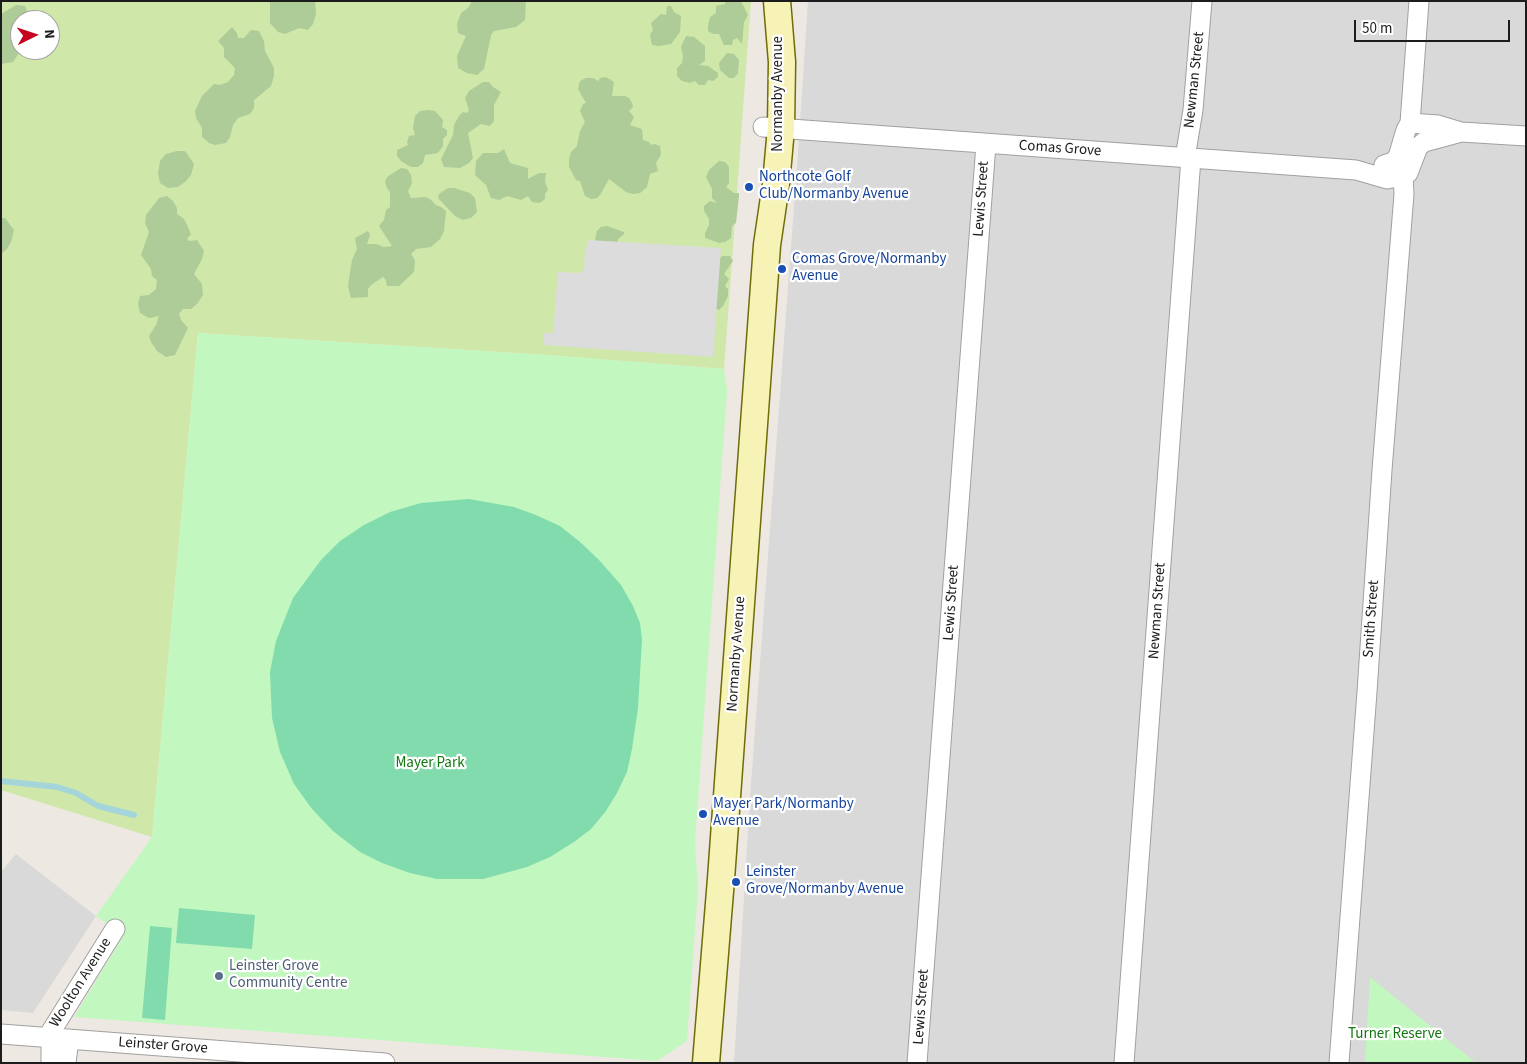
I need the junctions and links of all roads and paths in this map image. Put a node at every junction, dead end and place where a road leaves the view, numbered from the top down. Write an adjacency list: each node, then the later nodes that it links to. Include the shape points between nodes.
1 (777, 1): 5 (main road, Normanby Avenue, via 768,54)
2 (1202, 1): 10 (street, Newman Street)
3 (1419, 1): 4 (street, Smith Street)
4 (1410, 123): 6 (street, via 1438,125); 8 (street); 11 (street, Smith Street)
5 (772, 127): 9 (street, Comas Grove); 18 (main road, Normanby Avenue, via 763,173 767,245)
6 (1461, 132): 7 (street); 8 (street)
7 (1526, 136)
8 (1421, 143): 11 (street, via 1408,173)
9 (986, 144): 10 (street, Comas Grove); 19 (street, Lewis Street)
10 (1188, 158): 11 (street, Comas Grove, via 1356,170 1384,178); 20 (street, Newman Street)
11 (1399, 168): 21 (street, Smith Street, via 1403,209)
12 (115, 929): 14 (street, Woolton Avenue)
13 (1, 1034): 14 (street, Leinster Grove)
14 (56, 1038): 15 (street, Woolton Avenue); 16 (street, Woolton Avenue); 17 (street, Leinster Grove)
15 (51, 1063)
16 (66, 1063)
17 (384, 1063)
18 (706, 1063)
19 (918, 1063)
20 (1124, 1063)
21 (1339, 1063)

